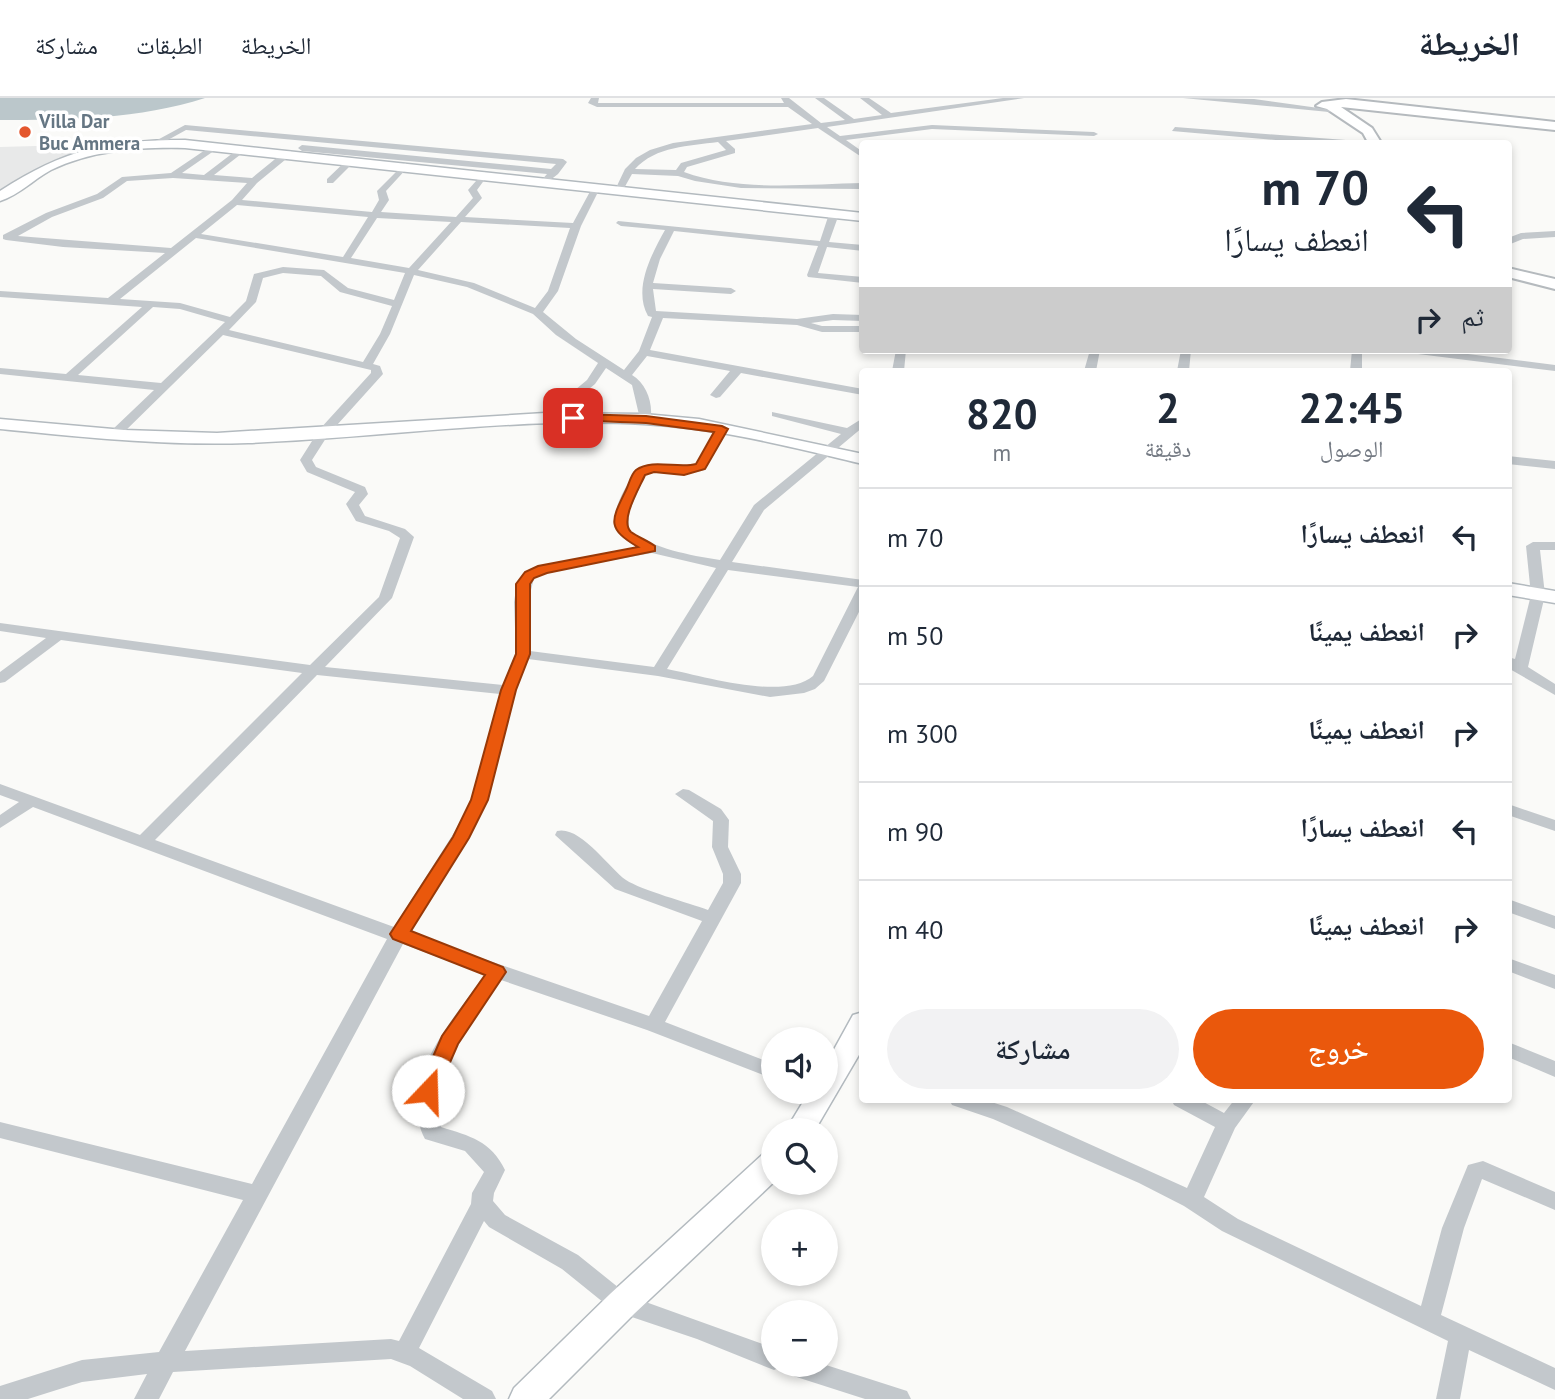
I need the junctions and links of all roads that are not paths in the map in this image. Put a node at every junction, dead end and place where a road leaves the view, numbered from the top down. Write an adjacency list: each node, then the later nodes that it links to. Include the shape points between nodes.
1 (595, 98): 8 (street, via 595,105)
2 (819, 98): 11 (street)
3 (863, 98): 10 (street)
4 (1020, 98): 10 (street)
5 (1187, 98): 9 (street)
6 (1303, 98): 9 (main road)
7 (788, 100): 8 (street); 12 (street)
8 (647, 102)
9 (1331, 104): 13 (main road); 19 (main road); 20 (main road)
10 (889, 115): 11 (street); 14 (street)
11 (851, 120): 12 (street)
12 (818, 125): 17 (street); 21 (street)
13 (1555, 126)
14 (907, 129): 16 (street); 17 (street)
15 (1175, 129): 18 (street)
16 (1093, 135)
17 (838, 139): 26 (street)
18 (1310, 140)
19 (1362, 140)
20 (1374, 140)
21 (721, 141): 29 (street, via 659,149 637,160); 30 (street, via 731,152 684,165)
22 (154, 144): 23 (street); 36 (street, via 167,135 555,172); 40 (street, via 110,149 59,163)
23 (217, 146): 24 (street); 31 (street)
24 (242, 149): 25 (street); 33 (street)
25 (288, 153): 27 (street); 34 (street)
26 (859, 153)
27 (352, 160): 28 (street); 35 (street)
28 (405, 166): 32 (street); 42 (street, via 381,191 385,198)
29 (628, 171): 30 (street); 39 (street)
30 (679, 173): 37 (street, via 726,183)
31 (173, 175): 33 (street); 52 (street, via 122,180 100,197)
32 (484, 175): 36 (street); 45 (street, via 472,190 478,198)
33 (204, 179): 34 (street)
34 (254, 181): 41 (street)
35 (330, 181)
36 (544, 182): 38 (street)
37 (859, 186)
38 (596, 188): 39 (street); 47 (street)
39 (619, 190): 43 (street)
40 (0, 197)
41 (235, 202): 42 (street); 51 (street)
42 (376, 214): 45 (street); 61 (street)
43 (834, 214): 44 (street); 55 (street)
44 (859, 217)
45 (458, 218): 47 (street); 62 (street)
46 (621, 223): 48 (street)
47 (576, 226): 74 (street, via 553,291)
48 (670, 230): 55 (street); 67 (street, via 656,256)
49 (1512, 231): 53 (street)
50 (1555, 234): 53 (street)
51 (193, 235): 59 (street); 61 (street)
52 (4, 236): 56 (street)
53 (1529, 237): 54 (street); 57 (street)
54 (1512, 241)
55 (821, 243): 58 (street); 65 (street, via 813,275)
56 (63, 244): 59 (street); 60 (street)
57 (1512, 245)
58 (859, 248)
59 (172, 251): 71 (street)
60 (57, 256)
61 (346, 259): 62 (street)
62 (411, 271): 73 (street); 74 (street, via 470,285)
63 (1512, 273): 66 (main road)
64 (1512, 279): 68 (main road)
65 (859, 280)
66 (1555, 284)
67 (649, 286): 69 (street); 75 (street, via 649,311)
68 (1555, 289)
69 (732, 290)
70 (0, 294): 71 (street)
71 (110, 302): 72 (street)
72 (152, 304): 77 (street, via 199,309); 89 (street)
73 (397, 304): 77 (street, via 344,289 324,273 276,270 258,276 251,302); 84 (street)
74 (537, 312): 83 (street, via 561,334)
75 (658, 316): 78 (street); 81 (street)
76 (859, 318): 78 (street)
77 (231, 320): 80 (street)
78 (797, 322): 79 (street, via 822,329)
79 (859, 330)
80 (221, 331): 84 (street); 90 (street)
81 (645, 352): 86 (street); 88 (street)
82 (1471, 354): 85 (street)
83 (605, 361): 88 (street); 94 (street, via 591,382)
84 (367, 364): 100 (street, via 376,368 377,374)
85 (1555, 368)
86 (738, 369): 91 (street); 92 (street)
87 (0, 371): 89 (street)
88 (626, 376): 95 (street, via 637,383)
89 (68, 378): 90 (street)
90 (162, 387): 101 (street)
91 (859, 391)
92 (716, 395)
93 (776, 414): 99 (street)
94 (549, 417): 95 (street); 100 (street)
95 (646, 419): 98 (street)
96 (0, 424): 101 (street)
97 (859, 424): 99 (street)
98 (722, 429): 102 (street); 107 (street, via 701,467 684,471 653,468 640,473 620,525 624,533)
99 (849, 432): 102 (street)
100 (323, 433): 101 (street, via 216,439); 117 (street, via 307,465 361,490 352,504 356,515 402,531 407,537 385,598)
101 (114, 434)
102 (827, 451): 103 (street); 108 (street, via 759,508)
103 (859, 458)
104 (1512, 460): 105 (street)
105 (1555, 465)
106 (1555, 545): 111 (street, via 1534,546)
107 (651, 549): 108 (street); 115 (street, via 529,575 521,598)
108 (725, 564): 109 (street); 118 (street)
109 (859, 583)
110 (1512, 590): 111 (street)
111 (1547, 596): 116 (street)
112 (859, 598): 118 (street, via 810,686 770,692)
113 (0, 627): 114 (street)
114 (57, 636): 117 (street); 119 (street)
115 (523, 654): 118 (street); 120 (street)
116 (1514, 664): 121 (street)
117 (313, 670): 120 (street); 129 (street)
118 (659, 672)
119 (0, 679)
120 (508, 690): 133 (street, via 472,817)
121 (1555, 690)
122 (0, 789): 124 (street)
123 (683, 794): 131 (street, via 715,813 723,824 720,847 732,883)
124 (32, 800): 126 (street); 129 (street)
125 (1512, 810): 127 (street)
126 (0, 823)
127 (1555, 826)
128 (563, 835): 131 (street, via 621,885)
129 (144, 841): 133 (street)
130 (1512, 907): 132 (street)
131 (713, 918): 137 (street)
132 (1555, 923)
133 (400, 934): 135 (street); 149 (street)
134 (1512, 966): 136 (street)
135 (497, 972): 137 (street); 152 (street, via 449,1041 428,1091 432,1133 472,1145 495,1170)
136 (1555, 982)
137 (654, 1025): 140 (street)
138 (859, 1038): 142 (street)
139 (1512, 1051): 141 (street)
140 (761, 1067)
141 (1555, 1069)
142 (838, 1071)
143 (969, 1103): 150 (street, via 1035,1128)
144 (1188, 1103): 146 (street)
145 (1244, 1103): 146 (street)
146 (1227, 1124): 150 (street)
147 (0, 1130): 149 (street)
148 (761, 1175): 153 (street)
149 (259, 1195): 158 (street)
150 (1192, 1200): 154 (street, via 1230,1225)
151 (1555, 1201): 154 (street, via 1483,1170 1475,1171 1453,1228)
152 (482, 1204): 153 (street, via 497,1221 570,1262); 156 (street)
153 (622, 1304): 157 (street); 164 (street)
154 (1428, 1320): 155 (street)
155 (1461, 1335): 160 (street); 166 (street)
156 (405, 1352): 158 (street, via 391,1349); 163 (street)
157 (761, 1354)
158 (167, 1364): 161 (street, via 82,1371); 162 (street)
159 (830, 1377): 165 (street)
160 (1555, 1378)
161 (0, 1397)
162 (146, 1399)
163 (484, 1399)
164 (526, 1399)
165 (899, 1399)
166 (1448, 1399)

